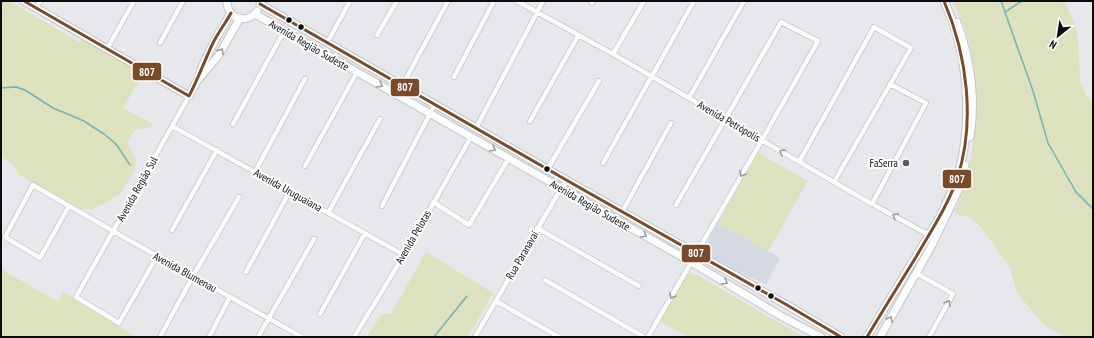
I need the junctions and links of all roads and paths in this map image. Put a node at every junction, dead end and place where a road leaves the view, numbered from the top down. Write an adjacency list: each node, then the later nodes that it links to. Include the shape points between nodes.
1 (24, 1): 18 (street)
2 (40, 1): 18 (street)
3 (134, 1): 28 (street)
4 (183, 1): 26 (street)
5 (227, 1): 20 (street)
6 (350, 1): 27 (street)
7 (397, 1): 24 (street)
8 (448, 1): 37 (street)
9 (494, 1): 32 (street)
10 (517, 1): 19 (street, Avenida Petrópolis)
11 (543, 1): 19 (street)
12 (644, 1): 29 (street)
13 (694, 1): 31 (street)
14 (744, 1): 39 (street)
15 (944, 1): 76 (street, via 951,15 962,55 968,114 960,169 941,215)
16 (949, 1): 78 (street, via 960,30 969,67 972,121 958,191)
17 (260, 3): 21 (street); 27 (street, Avenida Região Sudeste)
18 (36, 8): 28 (street)
19 (536, 12): 25 (street, Avenida Petrópolis); 48 (street)
20 (231, 13): 22 (street); 34 (street, Avenida Região Sul, via 213,43)
21 (255, 14): 22 (street, via 248,18); 23 (street, Avenida Região Sudeste)
22 (240, 18): 34 (street, Avenida Região Sul, one-way to 22, via 219,55)
23 (284, 31): 30 (street, Avenida Região Sudeste); 46 (street)
24 (377, 35)
25 (578, 36): 29 (street, Avenida Petrópolis); 44 (street)
26 (160, 42)
27 (327, 43): 37 (street, Avenida Região Sudeste)
28 (107, 49): 38 (street)
29 (613, 54): 31 (street, Avenida Petrópolis)
30 (358, 72): 41 (street, Avenida Região Sudeste, one-way to 41); 56 (street)
31 (652, 76): 39 (street, Avenida Petrópolis); 54 (street)
32 (454, 77)
33 (305, 80): 59 (street)
34 (197, 81): 38 (street, Avenida Região Sul)
35 (599, 81): 58 (street)
36 (890, 84): 53 (street, via 911,48 874,27); 60 (street); 66 (street, via 926,103)
37 (402, 86): 40 (street, Avenida Região Sudeste)
38 (189, 96): 47 (street, Avenida Região Sul)
39 (689, 98): 43 (street, Avenida Petrópolis)
40 (435, 104): 41 (street); 48 (street, Avenida Região Sudeste)
41 (430, 114): 49 (street, Avenida Região Sudeste); 69 (street)
42 (380, 119): 71 (street)
43 (725, 119): 50 (street, Avenida Petrópolis); 50 (street, via 781,22 818,41); 67 (street)
44 (530, 121)
45 (671, 123): 70 (street)
46 (233, 124)
47 (172, 126): 51 (street, Avenida Uruguaiana); 74 (street, Avenida Região Sul)
48 (476, 128): 55 (street, Avenida Região Sudeste)
49 (471, 137): 52 (street, Avenida Região Sudeste, one-way to 52); 65 (street, Avenida Pelotas)
50 (762, 140): 53 (street, Avenida Petrópolis, one-way to 50); 79 (street, one-way to 79)
51 (217, 150): 59 (street, Avenida Uruguaiana); 73 (street)
52 (509, 158): 57 (street, Avenida Região Sudeste); 65 (street, via 469,225)
53 (799, 162): 60 (street, Avenida Petrópolis)
54 (603, 163)
55 (538, 164): 57 (street); 58 (street, Avenida Região Sudeste)
56 (305, 166)
57 (526, 168): 62 (street, Avenida Região Sudeste)
58 (547, 170): 61 (street, Avenida Região Sudeste)
59 (255, 172): 63 (street, Avenida Uruguaiana)
60 (834, 182): 66 (street, Avenida Petrópolis)
61 (575, 185): 62 (street, via 567,183); 70 (street, Avenida Região Sudeste)
62 (561, 188): 72 (street, Rua Paranavaí); 82 (street, Avenida Região Sudeste, one-way to 82)
63 (290, 191): 71 (street, Avenida Uruguaiana); 83 (street)
64 (239, 197): 85 (street)
65 (433, 202): 80 (street, Avenida Pelotas)
66 (872, 204): 76 (street, Avenida Petrópolis, one-way to 66)
67 (676, 205)
68 (69, 206): 68 (street, Avenida Blumenau, via 33,185 5,237 40,258); 74 (street, Avenida Blumenau)
69 (382, 206)
70 (622, 212): 79 (street, Avenida Região Sudeste)
71 (328, 213): 75 (street, Avenida Uruguaiana)
72 (538, 228): 87 (street); 89 (street, Rua Paranavaí)
73 (172, 230)
74 (112, 232): 81 (street, Avenida Blumenau); 81 (street, Avenida Região Sul, via 76,297 120,323)
75 (365, 233): 80 (street, Avenida Uruguaiana); 91 (street)
76 (929, 234): 78 (street, via 932,240); 96 (street)
77 (314, 239): 94 (street)
78 (931, 247): 84 (street)
79 (696, 253): 82 (street); 90 (street, Avenida Região Sudeste)
80 (404, 255): 102 (street, Avenida Pelotas)
81 (157, 256): 85 (street, Avenida Blumenau)
82 (691, 262): 93 (street, Avenida Região Sudeste, one-way to 93); 106 (street, one-way to 106)
83 (246, 272)
84 (916, 273): 97 (street, one-way to 84); 110 (street, one-way to 84, via 953,294)
85 (193, 276): 88 (street, Avenida Blumenau); 98 (street)
86 (545, 280): 105 (street)
87 (639, 286)
88 (230, 297): 94 (street, Avenida Blumenau); 99 (street)
89 (496, 301): 103 (street, Rua Paranavaí); 104 (street)
90 (787, 305): 92 (street, Avenida Região Sudeste); 93 (street)
91 (320, 314)
92 (804, 315): 95 (street, via 801,324); 108 (street, Avenida Região Sudeste)
93 (781, 316): 95 (street, Avenida Região Sudeste)
94 (269, 318): 100 (street); 101 (street, Avenida Blumenau)
95 (798, 325): 107 (street, Avenida Região Sudeste)
96 (868, 335): 109 (street)
97 (880, 336)
98 (160, 337)
99 (209, 337)
100 (258, 337)
101 (302, 337)
102 (354, 337)
103 (475, 337)
104 (559, 337)
105 (644, 337)
106 (648, 337)
107 (821, 337)
108 (841, 337)
109 (862, 337)
110 (929, 337)

